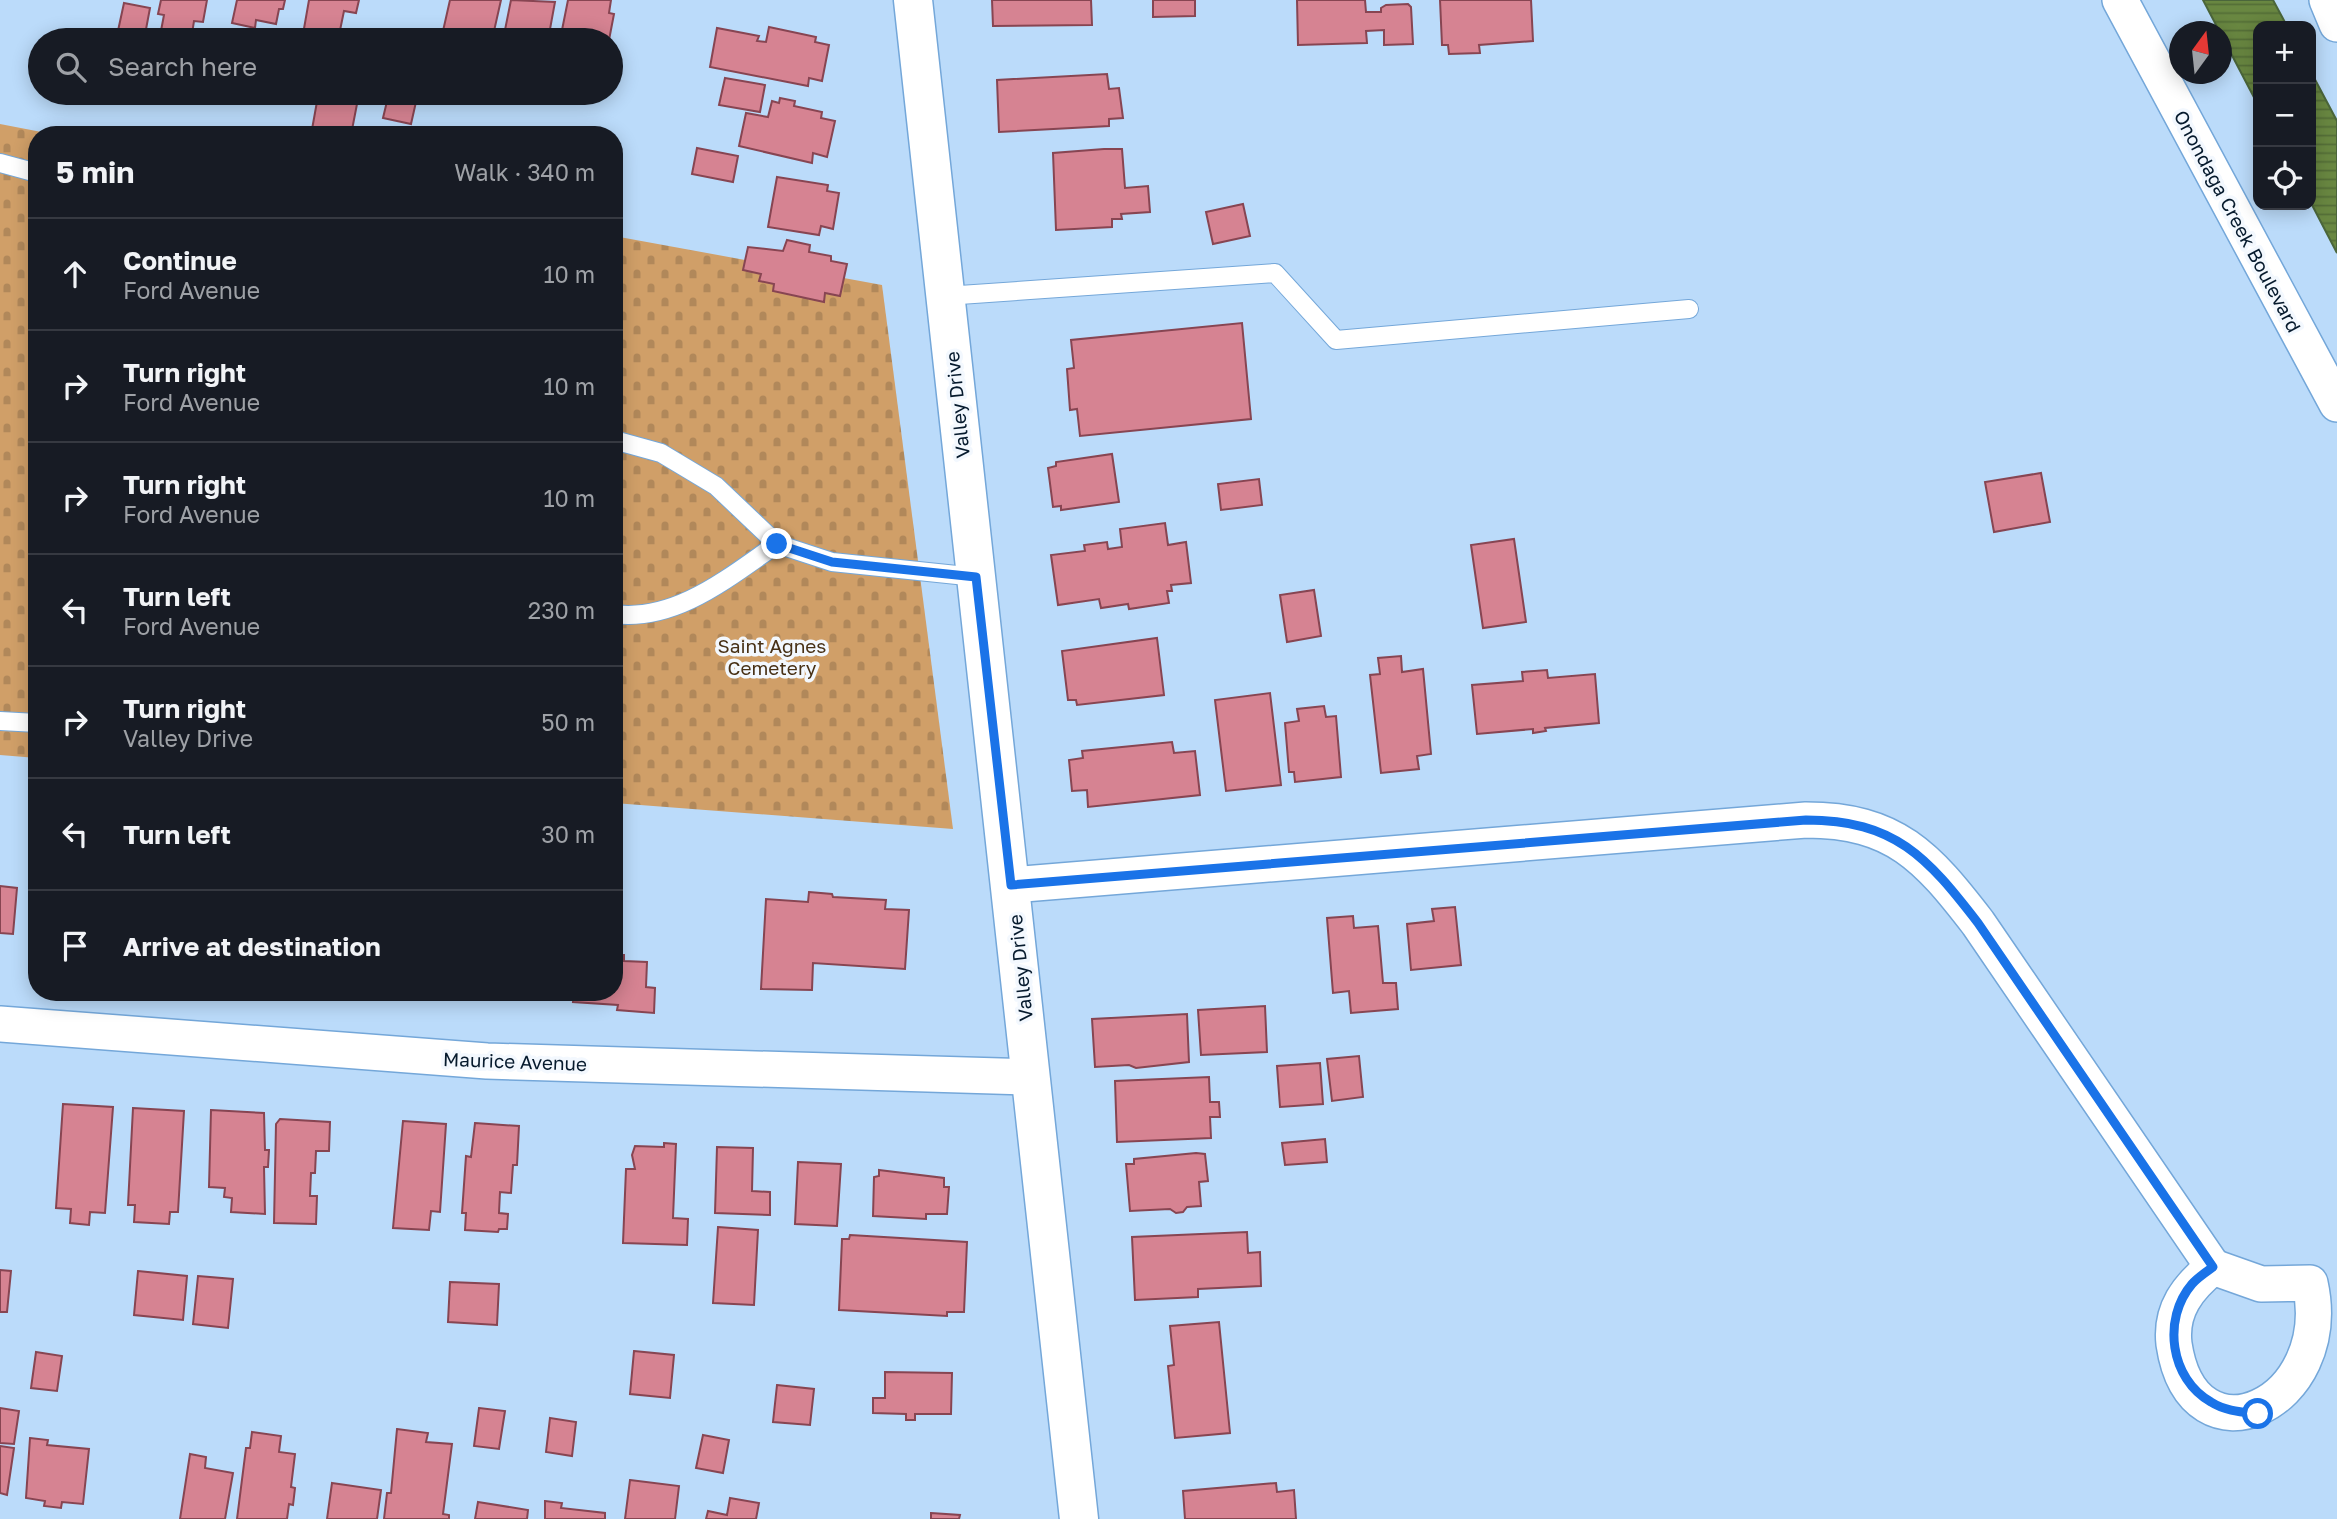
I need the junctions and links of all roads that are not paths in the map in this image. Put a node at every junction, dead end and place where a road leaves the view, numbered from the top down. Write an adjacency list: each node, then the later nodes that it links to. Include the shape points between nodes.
1 (913, 0): 7 (main road, Valley Drive)
2 (2120, 0): 9 (street, Onondaga Creek Boulevard)
3 (2327, 0): 4 (street)
4 (2337, 24)
5 (0, 163): 6 (lane)
6 (28, 171)
7 (945, 296): 8 (lane, via 1275,274 1336,340); 12 (main road, Valley Drive)
8 (1689, 309)
9 (2337, 404)
10 (623, 442): 11 (lane, via 661,453 716,486)
11 (777, 544): 12 (lane, via 832,562); 13 (lane, via 691,602)
12 (976, 577): 16 (main road, Valley Drive)
13 (623, 615)
14 (0, 721): 15 (lane)
15 (28, 723)
16 (1011, 885): 18 (main road, Valley Drive); 19 (street, via 1843,820 1914,850 1941,875)
17 (0, 1024): 18 (street, Maurice Avenue, via 487,1061)
18 (1031, 1077): 21 (main road, Valley Drive)
19 (2213, 1267): 20 (street, via 2261,1284); 20 (street, via 2192,1284 2178,1307 2173,1334 2177,1360 2189,1384 2210,1402 2233,1412 2258,1414 2282,1408 2303,1395 2320,1376 2329,1353)
20 (2324, 1280)
21 (1079, 1519)

